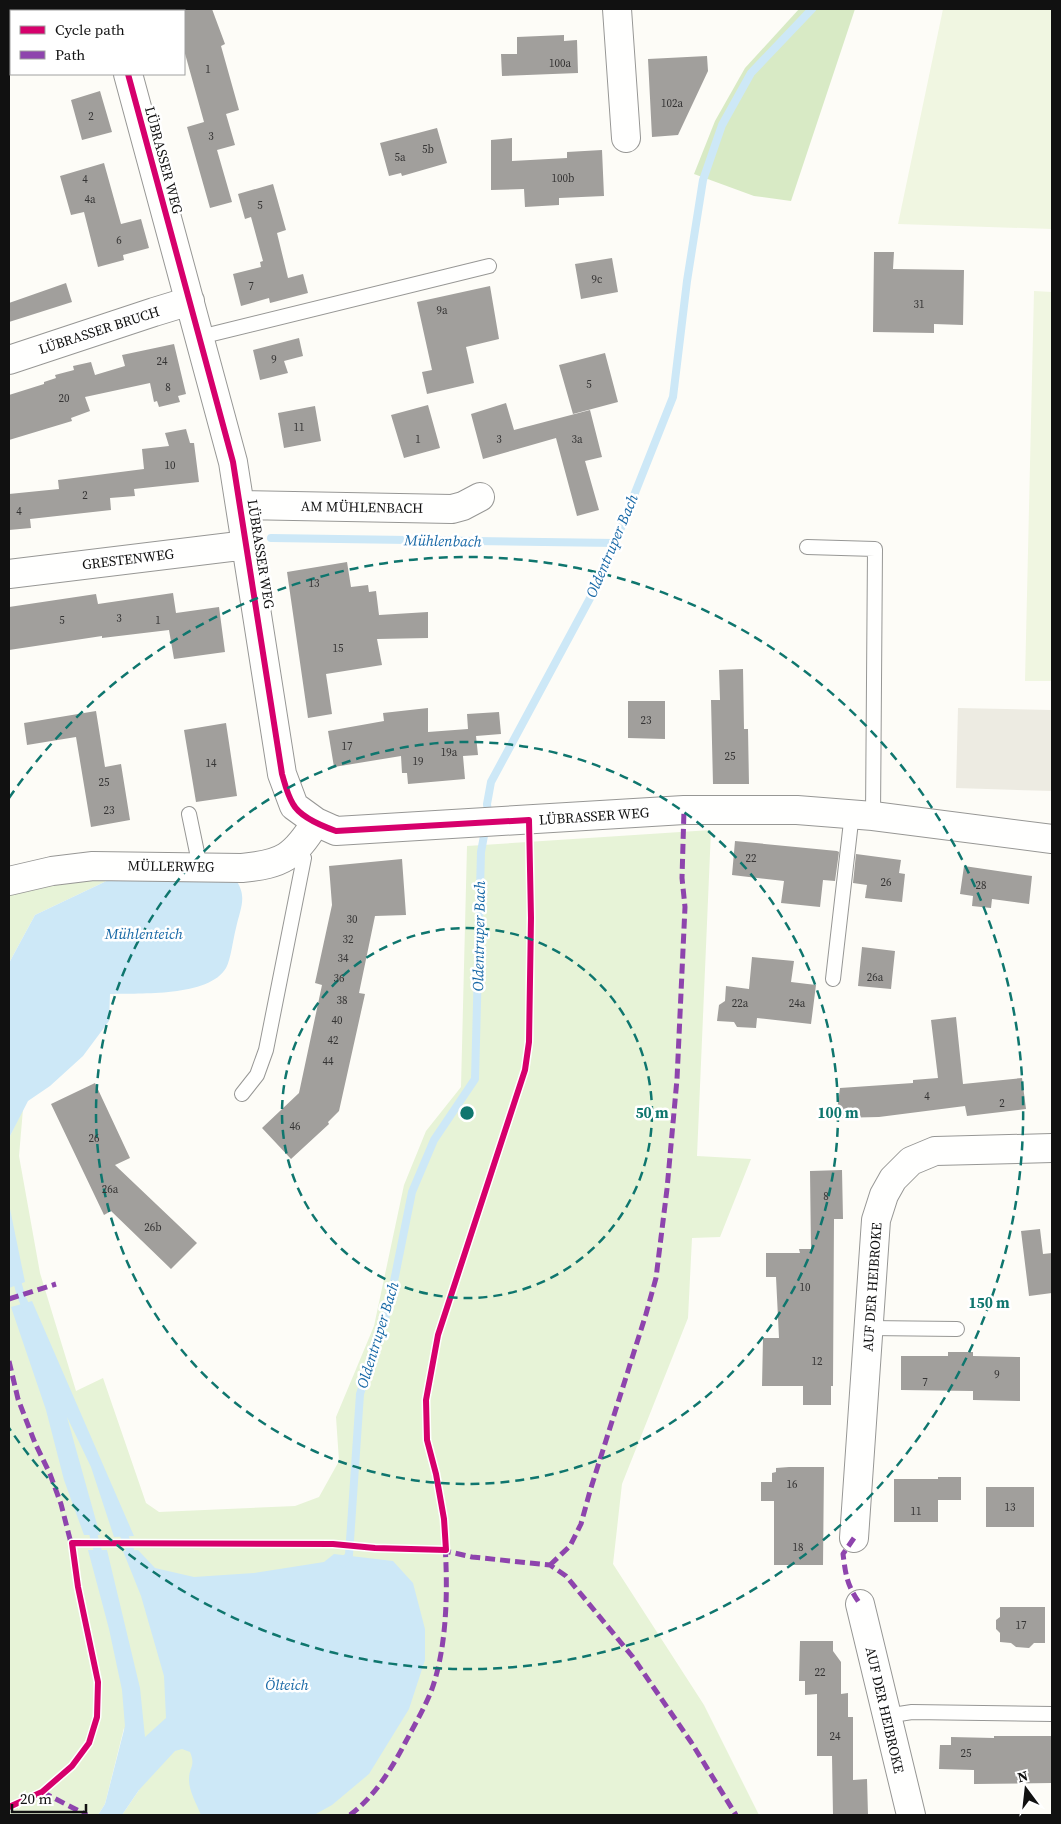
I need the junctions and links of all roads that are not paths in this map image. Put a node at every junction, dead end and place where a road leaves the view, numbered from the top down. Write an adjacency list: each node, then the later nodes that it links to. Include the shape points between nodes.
1 (617, 9): 3 (street)
2 (128, 75): 5 (street, LÜBRASSER WEG)
3 (626, 138)
4 (489, 266): 6 (lane)
5 (190, 302): 6 (street, LÜBRASSER WEG); 7 (street, LÜBRASSER BRUCH)
6 (200, 337): 9 (street, LÜBRASSER WEG)
7 (9, 360)
8 (480, 497): 9 (street, AM MÜHLENBACH, via 452,509)
9 (241, 504): 10 (street, LÜBRASSER WEG)
10 (247, 545): 12 (street, GRESTENWEG); 15 (street, LÜBRASSER WEG, via 282,774 294,806)
11 (807, 547): 14 (lane, via 875,548)
12 (9, 574)
13 (189, 814): 18 (lane)
14 (862, 815): 15 (street, LÜBRASSER WEG, via 797,810 684,810 336,831); 16 (street, LÜBRASSER WEG); 20 (lane)
15 (316, 822): 17 (street, MÜLLERWEG)
16 (1052, 839)
17 (297, 848): 18 (street, MÜLLERWEG, via 288,857 264,866); 21 (lane, via 304,858 266,1050 257,1075)
18 (200, 868): 19 (street, MÜLLERWEG, via 93,866)
19 (9, 881)
20 (832, 979)
21 (242, 1094)
22 (1052, 1148): 23 (street, AUF DER HEIBROKE, via 936,1151 911,1161 893,1179 876,1220)
23 (869, 1328): 24 (lane); 25 (street, AUF DER HEIBROKE)
24 (957, 1329)
25 (854, 1538)
26 (860, 1604): 28 (street, AUF DER HEIBROKE)
27 (1052, 1714): 28 (lane, via 912,1712)
28 (886, 1716): 29 (street, AUF DER HEIBROKE)
29 (911, 1815)

